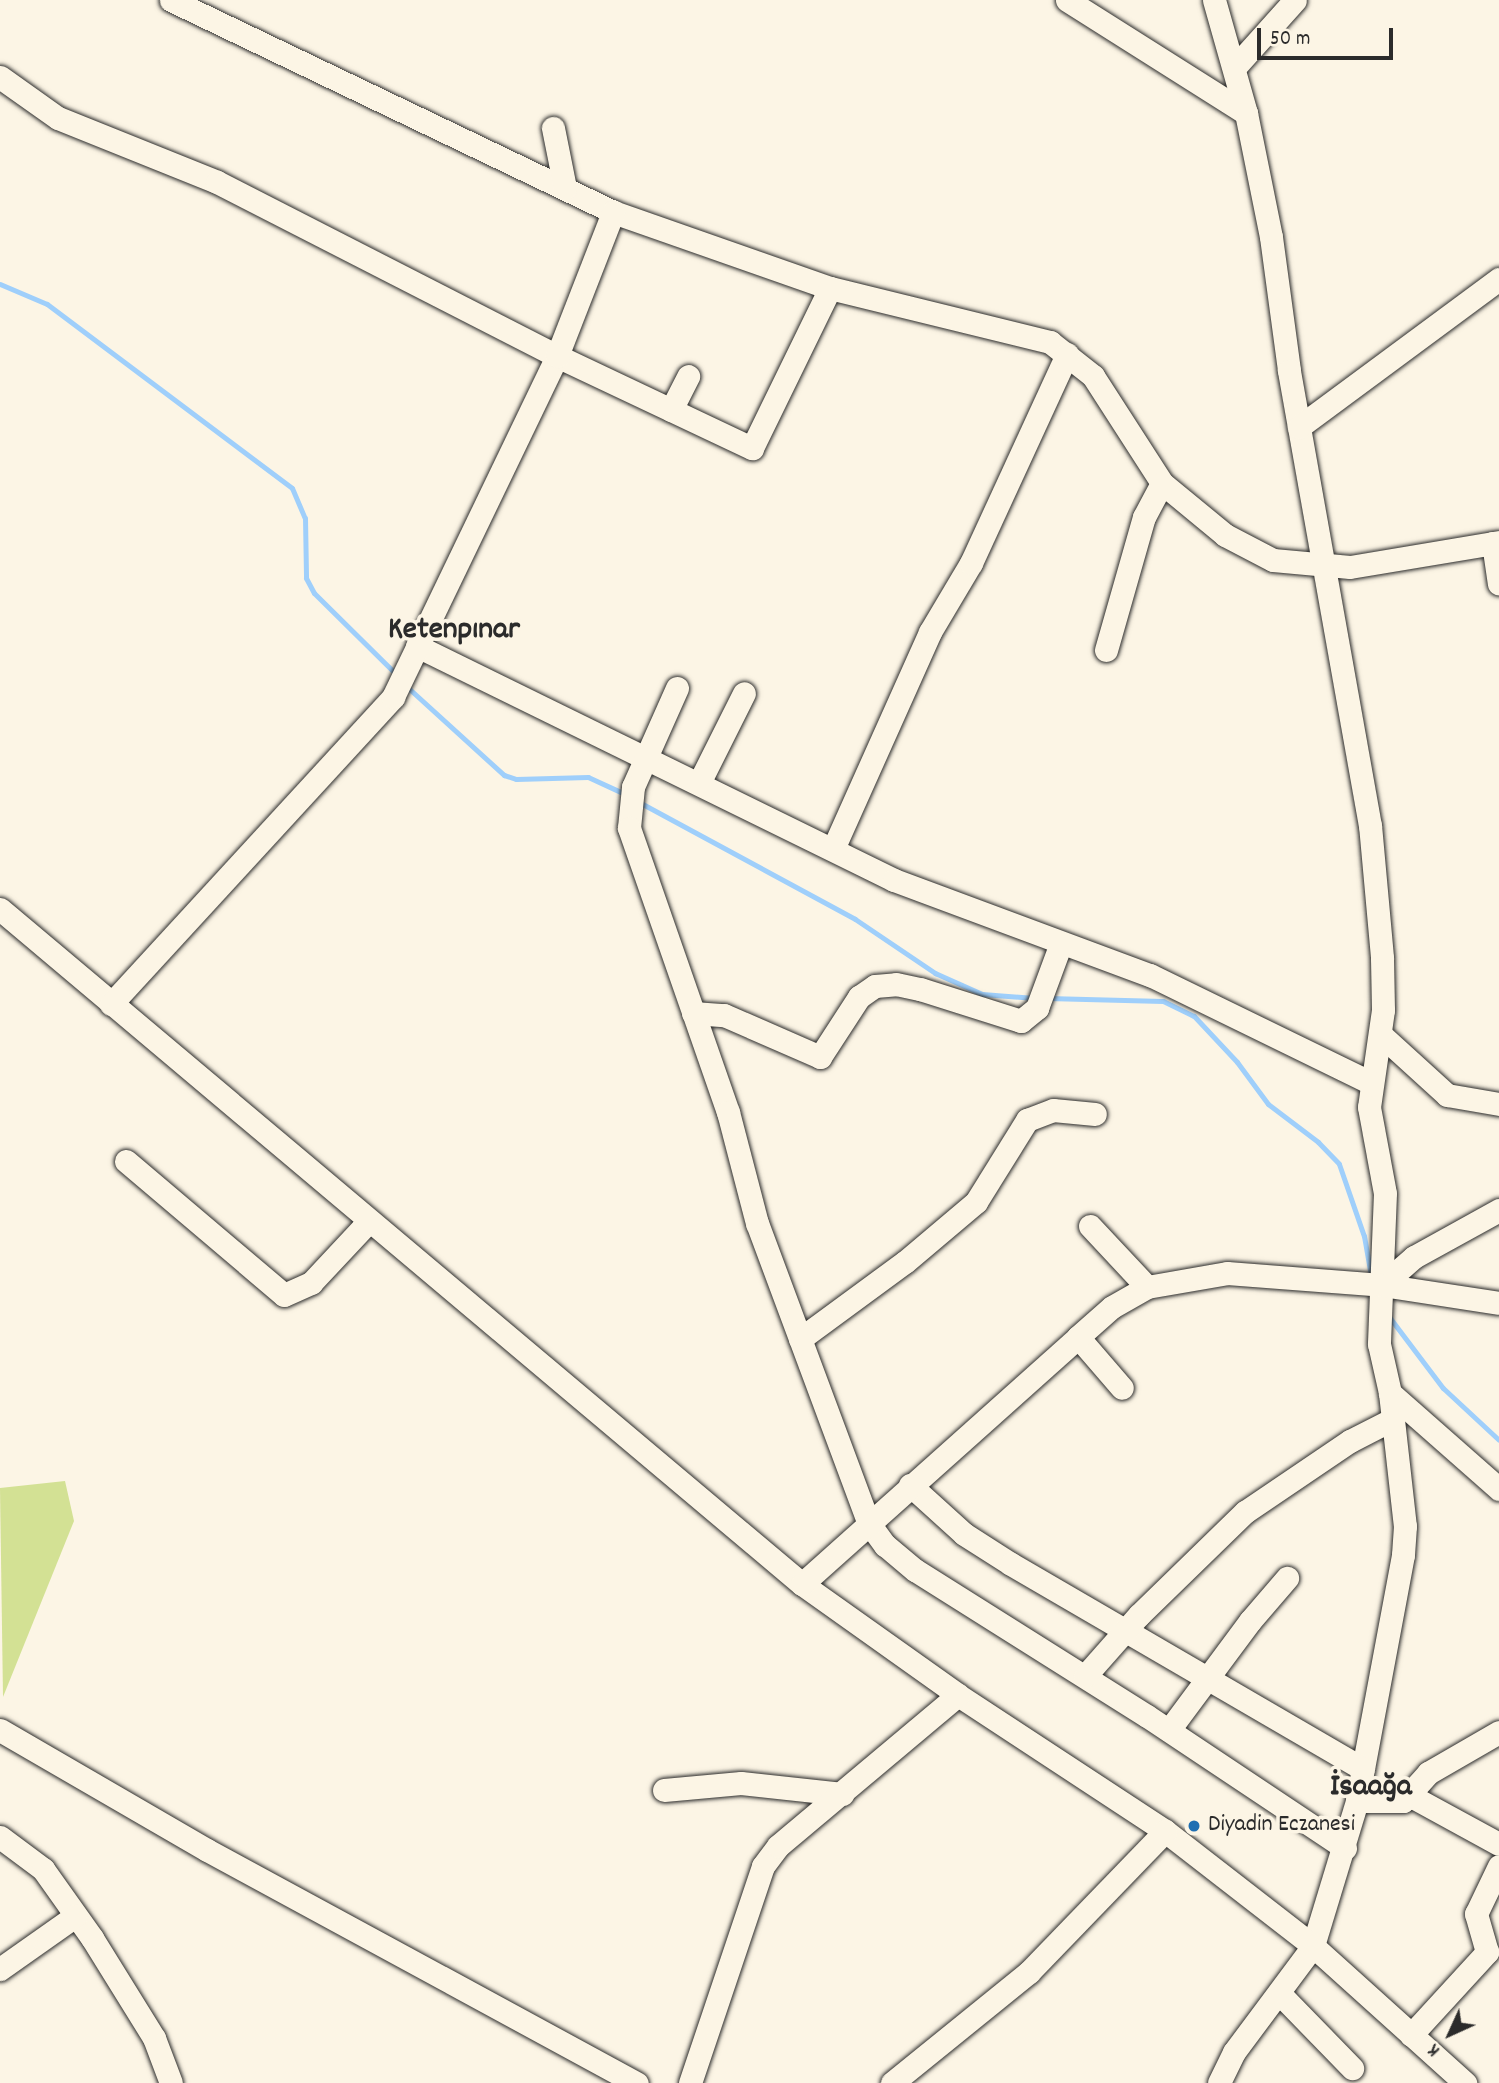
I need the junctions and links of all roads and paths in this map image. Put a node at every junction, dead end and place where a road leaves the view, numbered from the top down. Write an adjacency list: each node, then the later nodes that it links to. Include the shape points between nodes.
1 (172, 0): 9 (street)
2 (1067, 0): 7 (street)
3 (1214, 0): 5 (street)
4 (1295, 0): 5 (street)
5 (1234, 68): 7 (street)
6 (0, 77): 14 (street, via 58,118 217,182)
7 (1246, 113): 17 (street, via 1271,237)
8 (553, 128): 9 (street)
9 (565, 188): 10 (street)
10 (613, 212): 12 (street); 14 (street)
11 (1499, 279): 17 (street)
12 (830, 288): 13 (street, via 1029,334); 16 (street, via 752,448)
13 (1067, 354): 18 (street, via 1093,376); 28 (street, via 971,563 930,632)
14 (557, 356): 16 (street); 22 (street)
15 (688, 376): 16 (street)
16 (671, 410)
17 (1299, 427): 20 (street)
18 (1162, 483): 20 (street, via 1225,536 1273,560); 23 (street, via 1142,525)
19 (1496, 542): 20 (street); 21 (street)
20 (1323, 568): 33 (street, via 1370,825 1382,958)
21 (1499, 584)
22 (417, 646): 26 (street); 31 (street, via 393,697)
23 (1106, 650)
24 (677, 688): 26 (street)
25 (744, 693): 27 (street)
26 (646, 759): 27 (street); 32 (street, via 627,813)
27 (700, 781): 28 (street)
28 (832, 849): 30 (street, via 894,880)
29 (0, 909): 31 (street)
30 (1061, 943): 32 (street, via 1040,998 1021,1021 920,989 875,986 859,996 820,1057 723,1015); 34 (street, via 1150,975)
31 (111, 1004): 39 (street)
32 (693, 1013): 45 (street, via 728,1112 757,1223)
33 (1380, 1034): 34 (street); 35 (street, via 1447,1095)
34 (1371, 1083): 41 (street, via 1369,1107 1385,1193)
35 (1499, 1104)
36 (1096, 1114): 45 (street, via 1053,1110 1027,1120 975,1202 905,1262)
37 (126, 1161): 39 (street, via 284,1295 311,1283)
38 (1499, 1210): 41 (street, via 1414,1256)
39 (368, 1222): 53 (street)
40 (1090, 1226): 42 (street)
41 (1382, 1285): 42 (street, via 1227,1273); 43 (street); 47 (street, via 1379,1344)
42 (1147, 1287): 44 (street, via 1112,1307)
43 (1499, 1303)
44 (1078, 1337): 46 (street); 49 (street)
45 (800, 1339): 51 (street)
46 (1122, 1388)
47 (1390, 1393): 48 (street); 50 (street)
48 (1393, 1419): 54 (street, via 1339,1448 1245,1512); 61 (street, via 1403,1555)
49 (910, 1485): 51 (street); 54 (street, via 964,1534)
50 (1499, 1489)
51 (868, 1522): 53 (street); 55 (street, via 885,1545 915,1570)
52 (1287, 1578): 56 (street)
53 (802, 1584): 57 (street)
54 (1126, 1629): 55 (street); 56 (street)
55 (1085, 1676): 59 (street)
56 (1205, 1677): 59 (street); 61 (street)
57 (958, 1695): 63 (street); 66 (street)
58 (0, 1730): 78 (street, via 207,1850)
59 (1169, 1730): 69 (street)
60 (1499, 1732): 64 (street, via 1447,1760)
61 (1363, 1769): 65 (street)
62 (664, 1790): 63 (street, via 741,1783)
63 (842, 1794): 79 (street, via 778,1846 763,1866)
64 (1409, 1795): 65 (street, via 1394,1804); 68 (street)
65 (1357, 1801): 69 (street)
66 (1165, 1831): 72 (street); 80 (street, via 1029,1972)
67 (0, 1837): 71 (street, via 43,1869)
68 (1499, 1844)
69 (1345, 1848): 72 (street)
70 (1499, 1866): 75 (street, via 1476,1914 1487,1952)
71 (75, 1916): 73 (street); 77 (street, via 154,2038)
72 (1313, 1946): 74 (street); 75 (street)
73 (0, 1969)
74 (1279, 1993): 76 (street); 81 (street, via 1234,2052)
75 (1410, 2035): 82 (street)
76 (1352, 2068)
77 (171, 2083)
78 (637, 2083)
79 (690, 2083)
80 (892, 2083)
81 (1219, 2083)
82 (1465, 2083)

